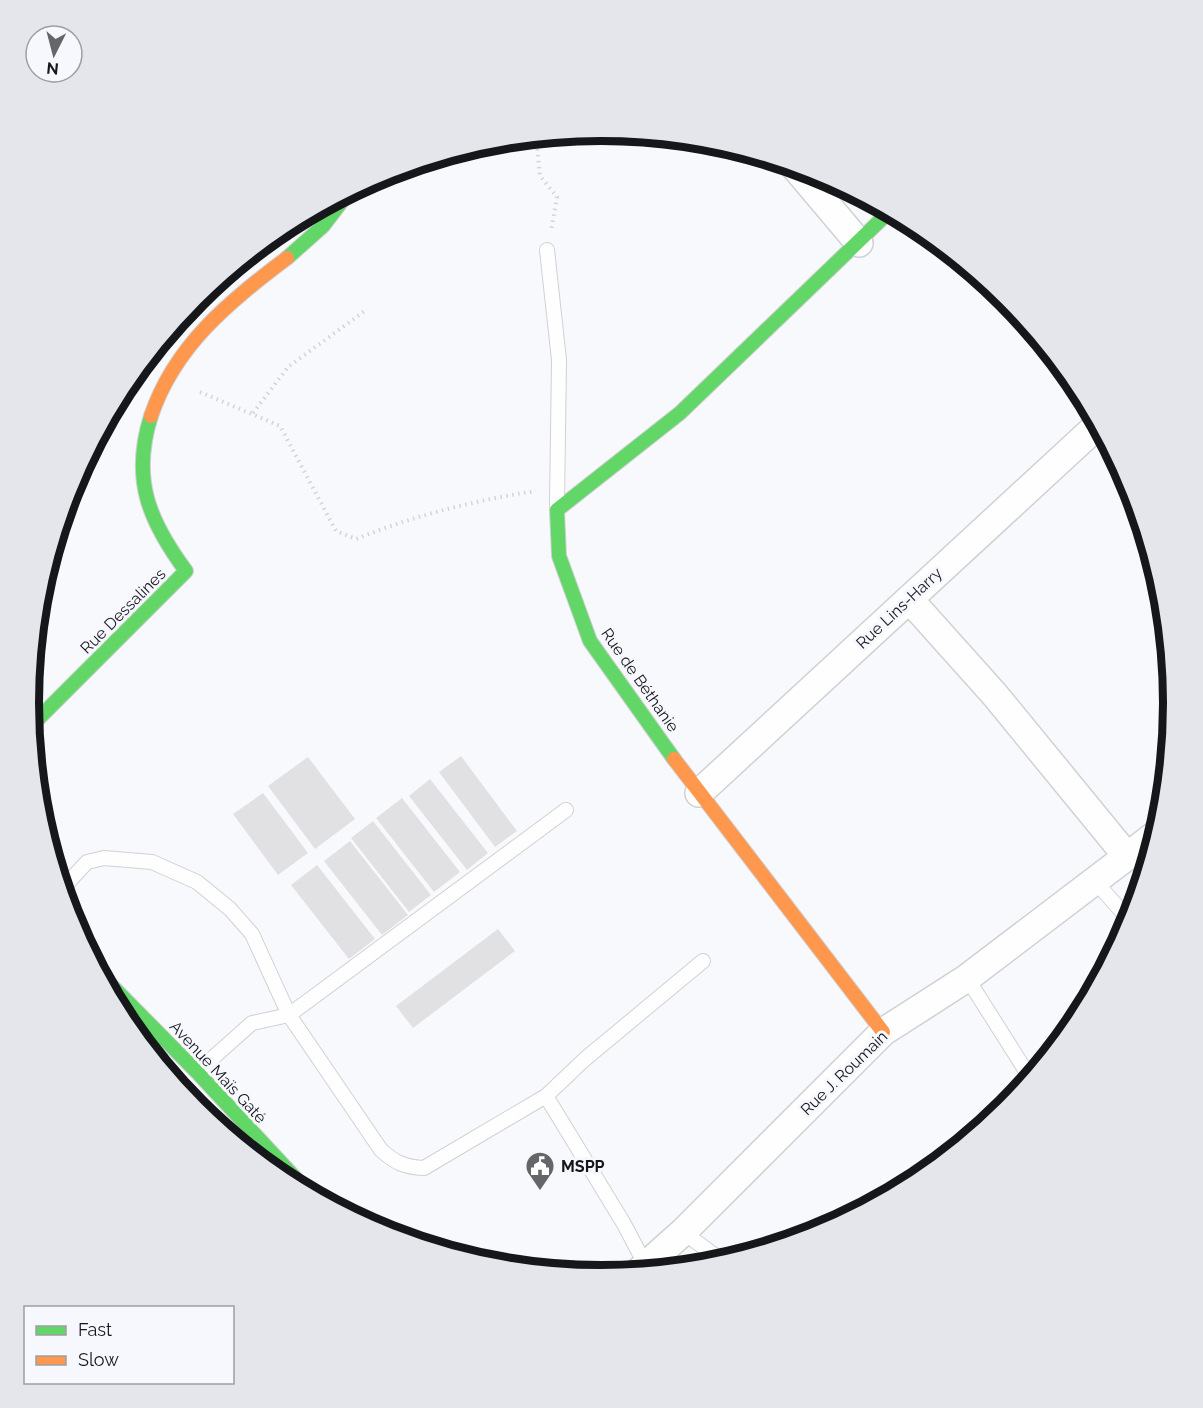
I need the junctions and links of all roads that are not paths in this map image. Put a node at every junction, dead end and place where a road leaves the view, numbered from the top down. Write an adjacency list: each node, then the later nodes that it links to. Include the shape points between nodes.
1 (806, 180): 4 (street)
2 (335, 209): 9 (street, Rue Dessalines, via 316,233 194,336 174,368 147,434 144,485 149,511 163,540 186,571)
3 (884, 217): 4 (street)
4 (859, 243): 7 (street, via 680,413)
5 (547, 250): 7 (lane, via 559,360)
6 (1093, 430): 8 (street, Rue Lins-Harry)
7 (557, 510): 10 (street, Rue de Béthanie, via 559,556 590,642)
8 (909, 599): 10 (street, Rue Lins-Harry); 13 (street, via 995,695)
9 (39, 718)
10 (699, 793): 21 (street, Rue de Béthanie)
11 (566, 810): 20 (lane)
12 (1147, 840): 13 (street, Rue J. Roumain)
13 (1126, 855): 14 (street, Rue J. Roumain)
14 (1094, 880): 16 (lane); 18 (street, Rue J. Roumain)
15 (68, 882): 20 (lane, via 87,862 104,858 152,862 197,882 230,909 252,934)
16 (1123, 913)
17 (703, 961): 24 (lane)
18 (968, 978): 21 (street, Rue J. Roumain); 23 (lane)
19 (128, 1007): 22 (street, Avenue Maïs Gaté)
20 (289, 1015): 22 (lane, via 252,1023); 24 (lane, via 381,1150 393,1162 407,1167 424,1168)
21 (883, 1032): 26 (street, Rue J. Roumain)
22 (197, 1072): 25 (street, Avenue Maïs Gaté)
23 (1027, 1072)
24 (546, 1096): 29 (lane, via 624,1224)
25 (291, 1173)
26 (683, 1232): 27 (lane); 28 (street, Rue J. Roumain)
27 (714, 1255)
28 (645, 1264)
29 (639, 1265)

